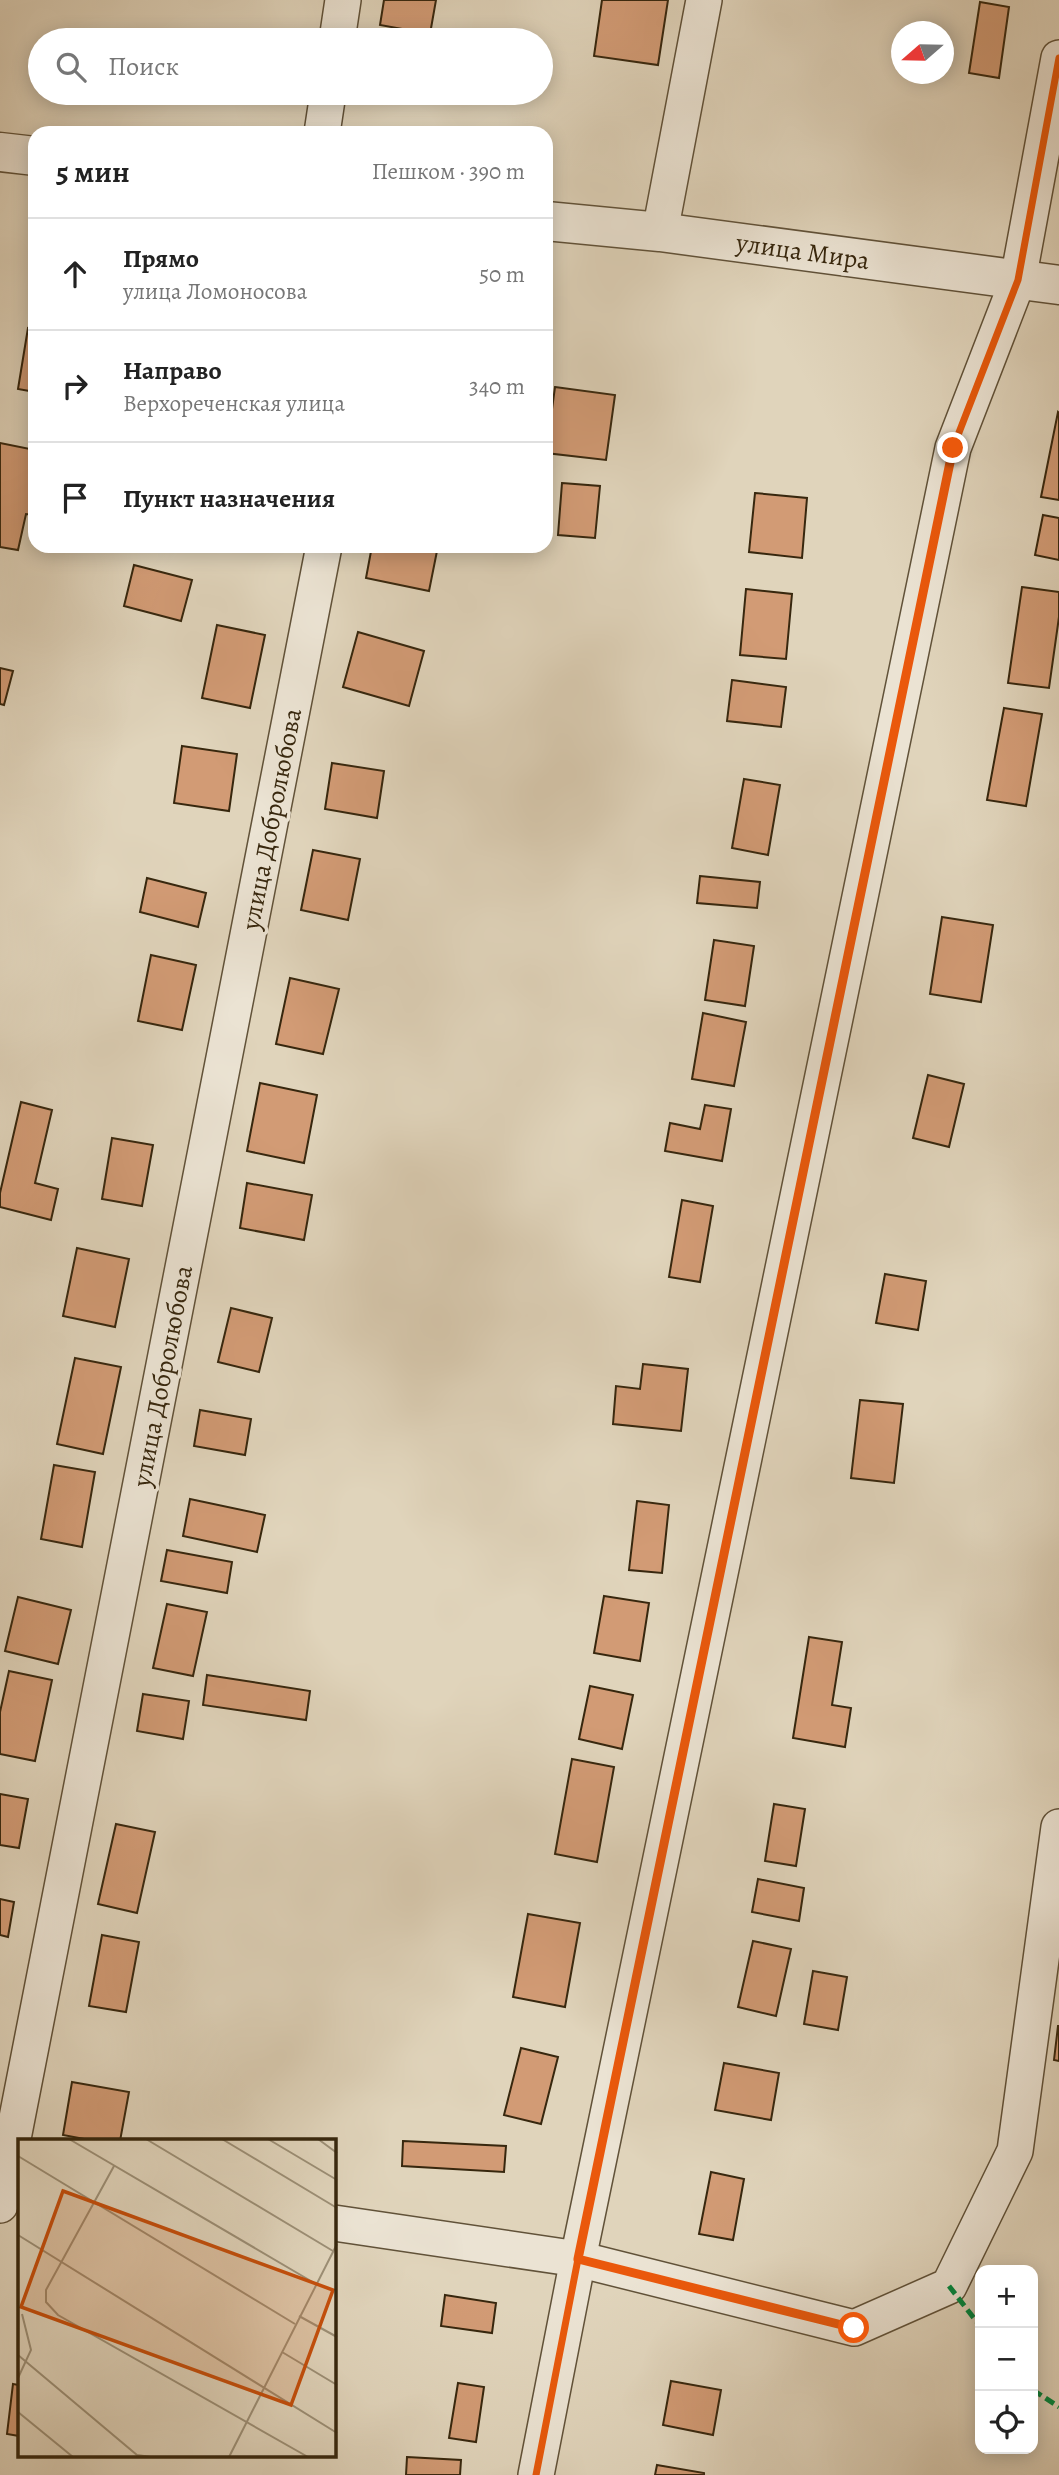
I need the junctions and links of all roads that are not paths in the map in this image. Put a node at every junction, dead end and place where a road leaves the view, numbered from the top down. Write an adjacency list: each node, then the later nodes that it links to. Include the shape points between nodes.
1 (343, 0): 3 (street)
2 (704, 0): 8 (street)
3 (339, 28)
4 (1059, 58): 9 (street)
5 (326, 105): 6 (street)
6 (323, 126)
7 (553, 223): 8 (street, улица Мира)
8 (660, 232): 9 (street, улица Мира)
9 (1018, 280): 10 (street, улица Мира); 15 (street, via 953,448)
10 (1059, 285)
11 (323, 553): 13 (street, улица Добролюбова)
12 (1059, 1827): 15 (street, via 1015,2151 949,2286 854,2328)
13 (6, 2183)
14 (336, 2224): 15 (street)
15 (578, 2259): 16 (street)
16 (536, 2475)

